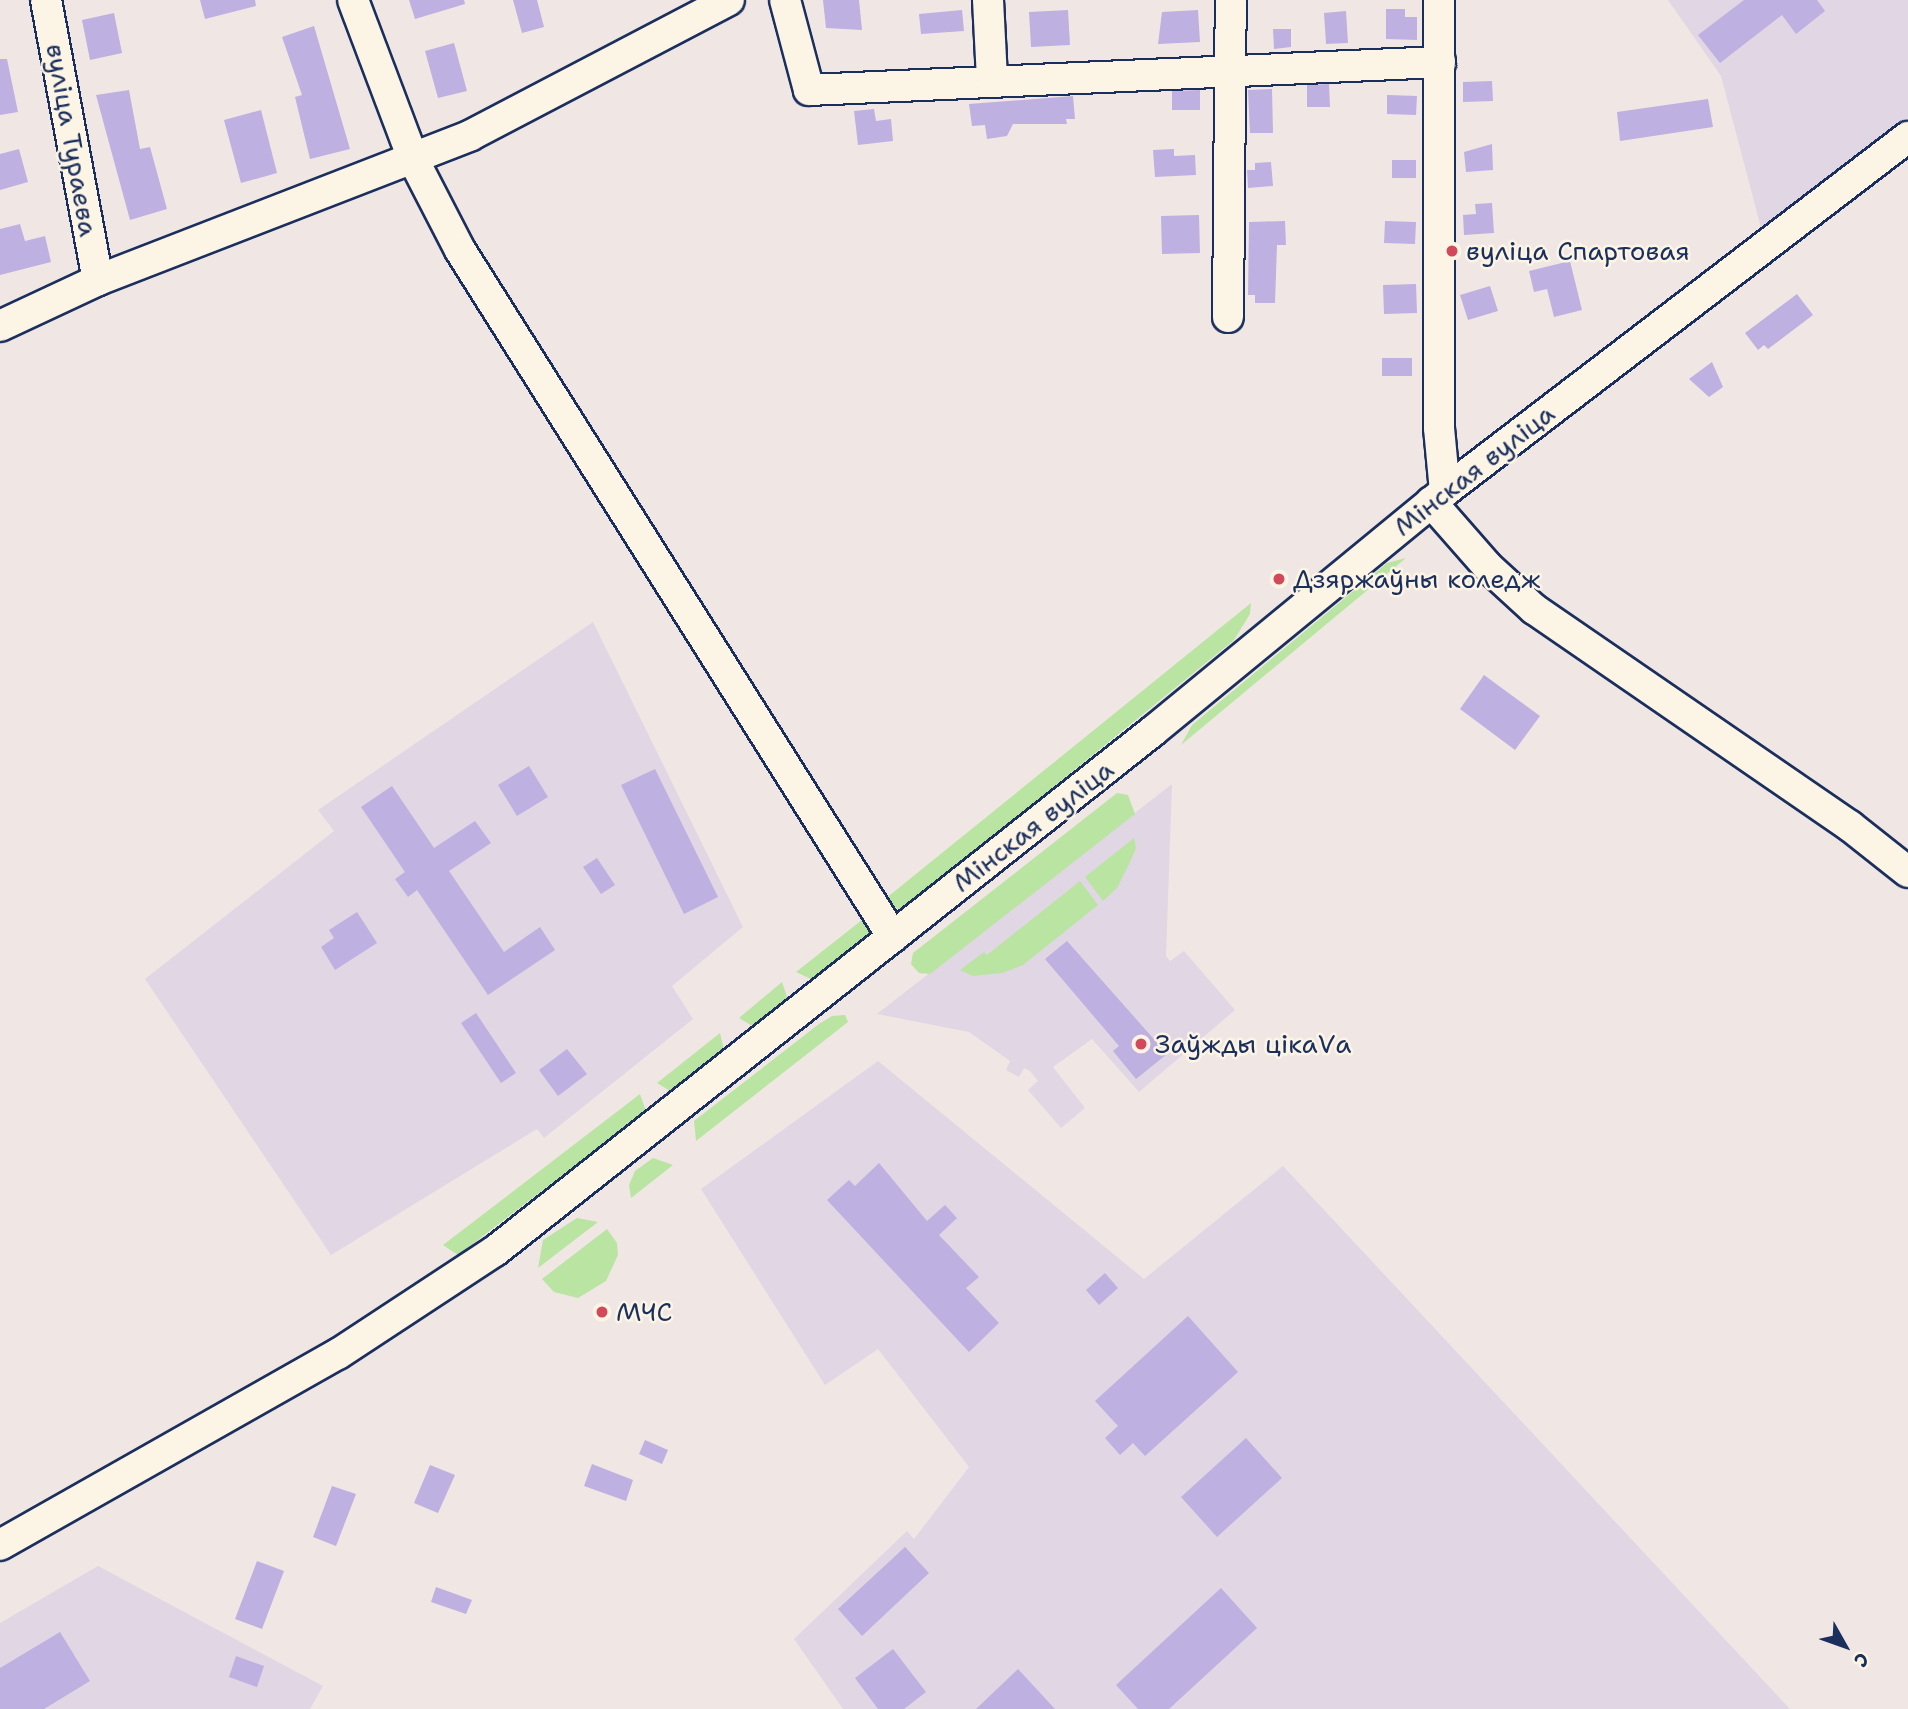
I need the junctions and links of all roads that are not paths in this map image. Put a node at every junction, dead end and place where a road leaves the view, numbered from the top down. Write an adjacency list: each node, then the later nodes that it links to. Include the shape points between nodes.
1 (46, 0): 14 (street, вуліца Тураева)
2 (354, 0): 13 (street)
3 (729, 0): 8 (street)
4 (785, 0): 11 (street, via 809,90)
5 (988, 0): 11 (street)
6 (1231, 0): 10 (street)
7 (1440, 0): 9 (street)
8 (668, 13): 13 (street, via 471,135)
9 (1440, 62): 10 (street); 17 (street)
10 (1232, 68): 11 (street); 15 (street)
11 (992, 79)
12 (1908, 137): 17 (street, Мінская вуліца)
13 (413, 159): 14 (street); 19 (street, via 460,250)
14 (97, 279): 16 (street)
15 (1228, 317)
16 (0, 326)
17 (1438, 497): 18 (street, via 1488,566 1534,609 1850,826); 19 (street, Мінская вуліца)
18 (1908, 872)
19 (893, 937): 20 (street, Мінская вуліца, via 454,1280 338,1354)
20 (0, 1545)

